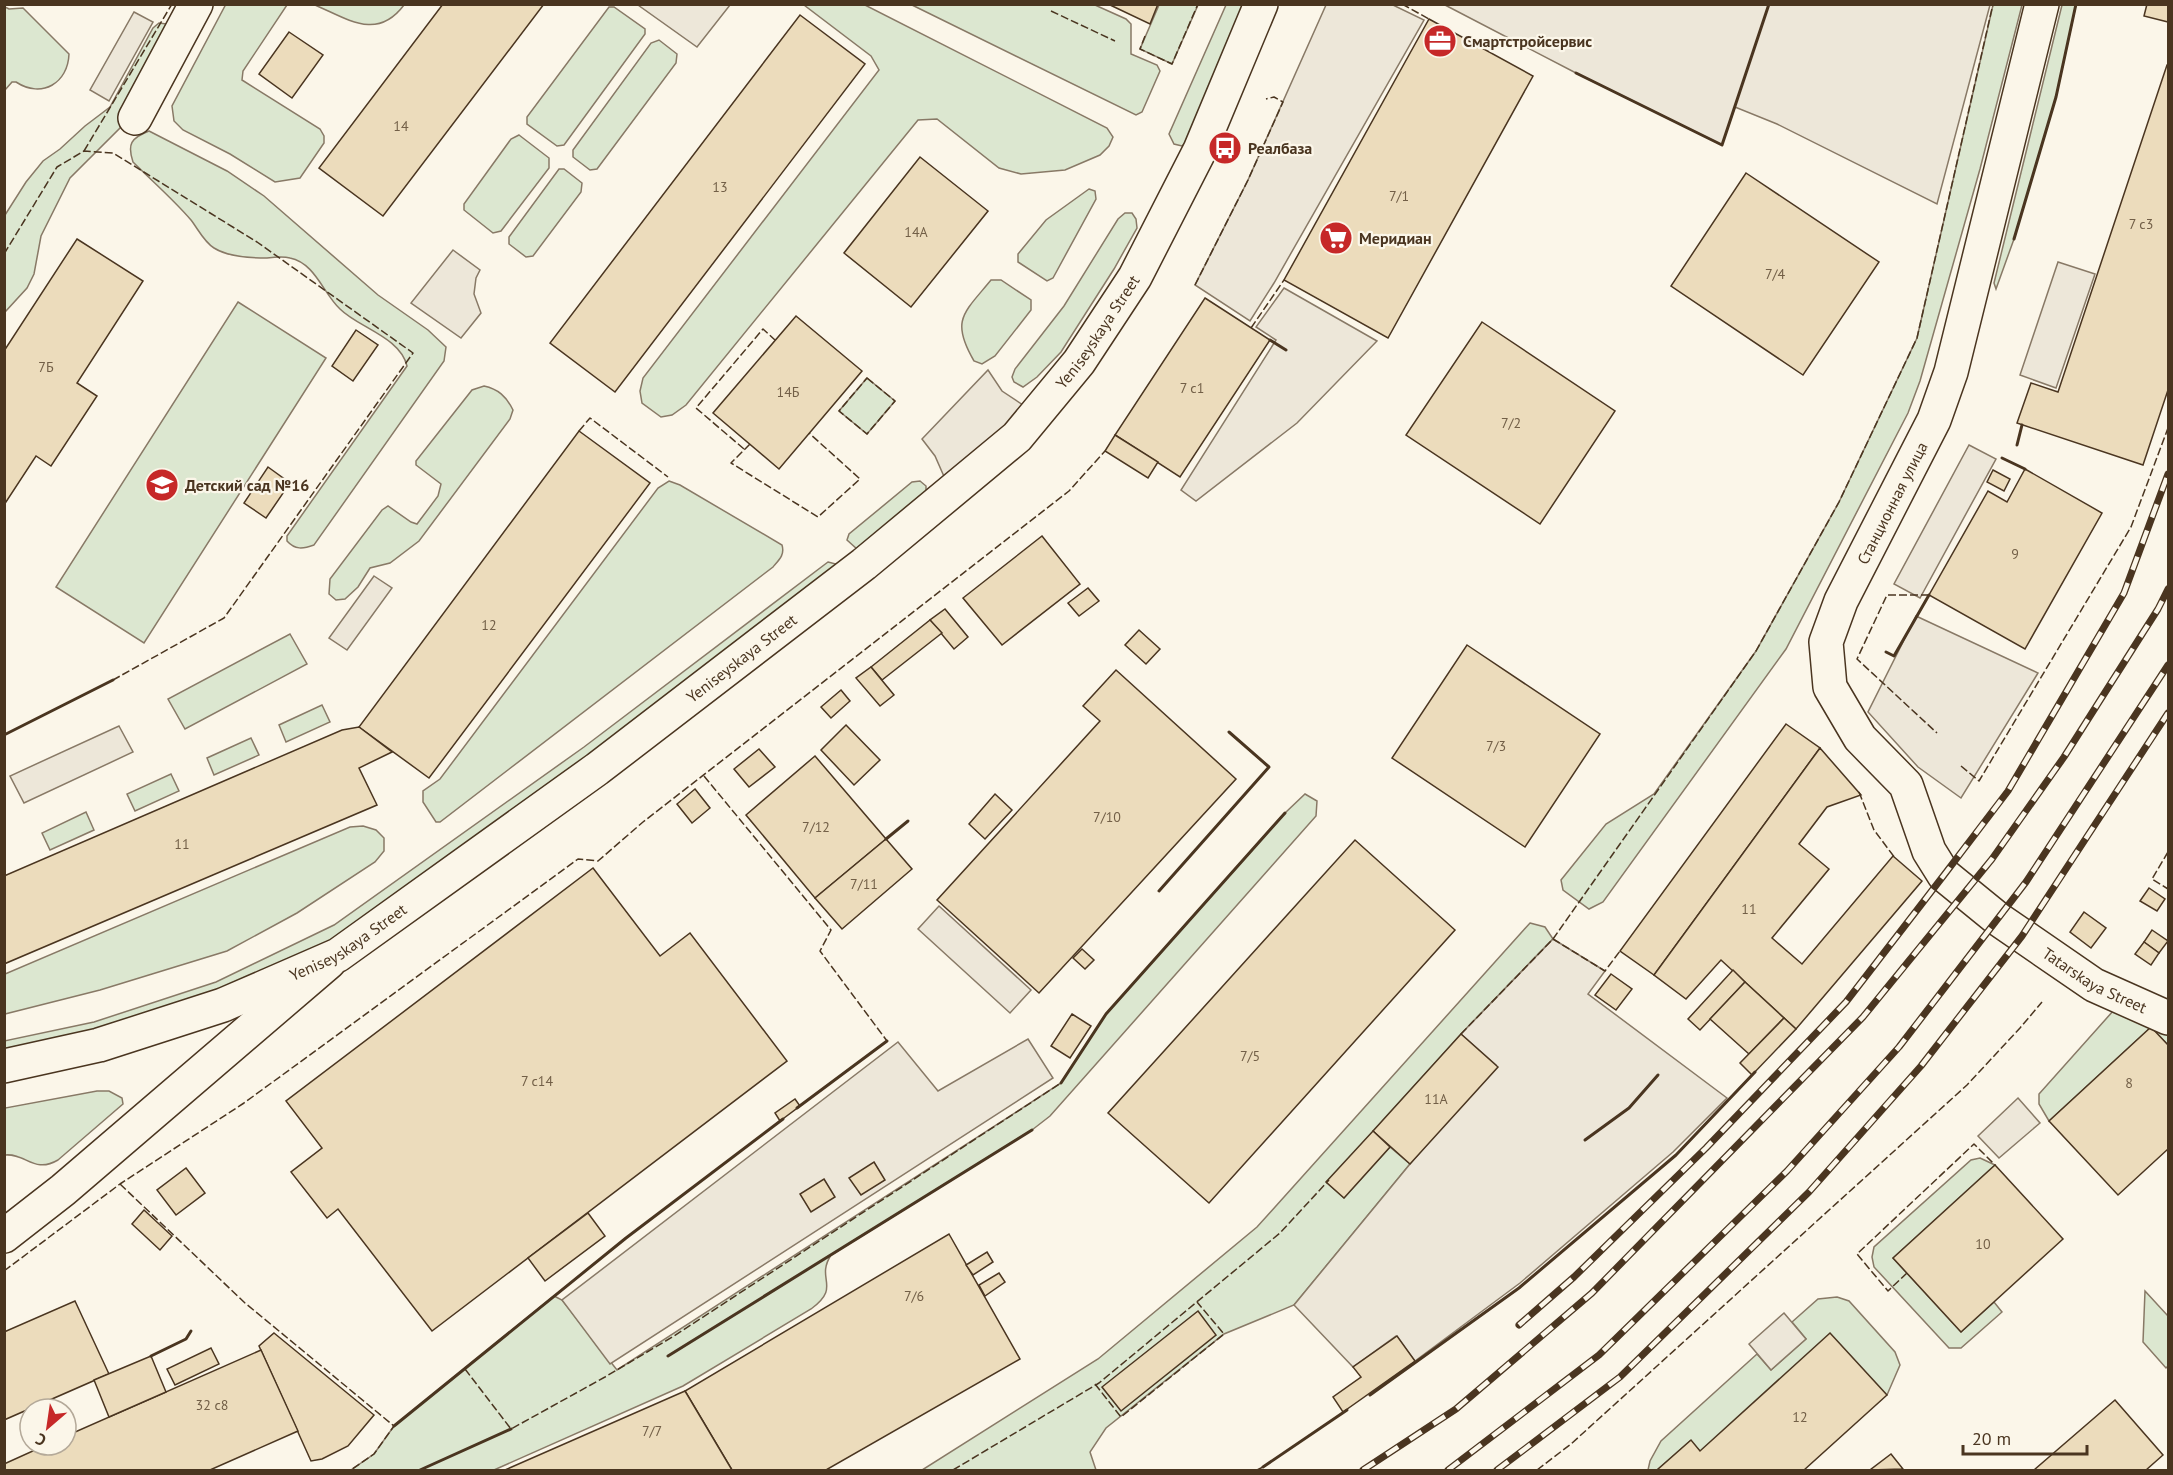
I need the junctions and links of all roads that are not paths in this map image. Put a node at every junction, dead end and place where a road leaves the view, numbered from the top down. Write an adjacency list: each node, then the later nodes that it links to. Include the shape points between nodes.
1 (196, 4): 4 (street)
2 (1261, 4): 6 (street, Yeniseyskaya Street, via 1200,150 1135,277 1079,362 1017,437 864,564 597,769)
3 (2042, 4): 5 (street, Станционная улица, via 1942,400 1841,601 1826,642 1830,687 1860,738 1906,785 1929,851 1944,875)
4 (135, 118)
5 (2022, 936): 7 (street, Tatarskaya Street, via 2094,985)
6 (338, 955): 8 (street, Yeniseyskaya Street, via 223,1005 99,1044); 9 (street)
7 (2169, 1018)
8 (4, 1066)
9 (4, 1236)

